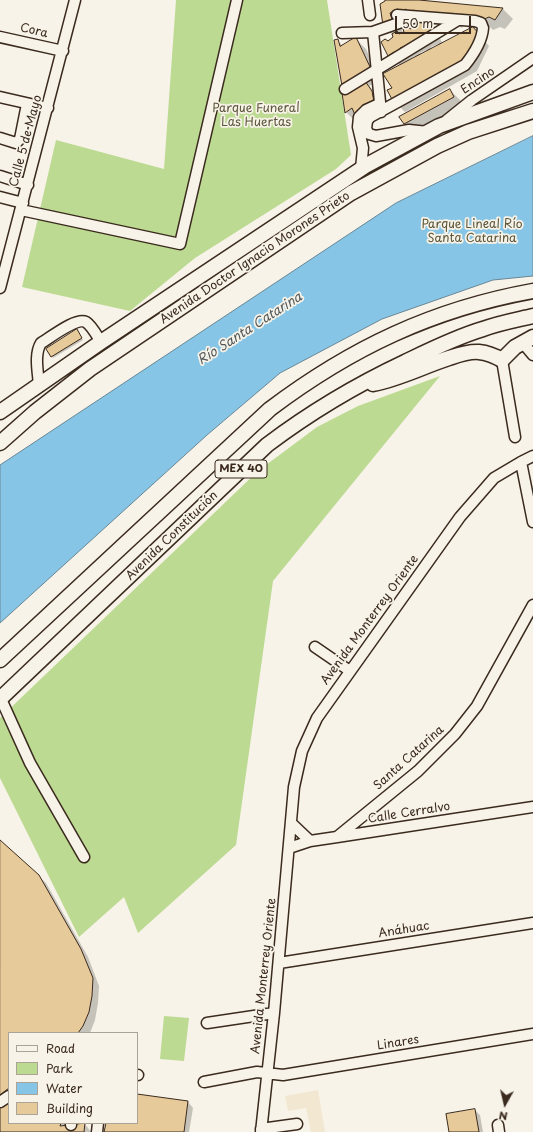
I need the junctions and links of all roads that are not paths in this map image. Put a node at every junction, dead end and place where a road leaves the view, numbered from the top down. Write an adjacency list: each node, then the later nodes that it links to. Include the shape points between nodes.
1 (75, 0): 11 (street, Calle 5 de Mayo)
2 (237, 0): 27 (street, via 180,244)
3 (368, 0): 4 (street)
4 (370, 15)
5 (397, 15): 6 (street)
6 (415, 17): 7 (street); 8 (street)
7 (458, 20): 13 (street); 19 (street, via 475,21 481,23 483,28 482,38 469,60 458,70)
8 (373, 32): 9 (street); 13 (street)
9 (342, 33)
10 (0, 36): 11 (street, Cora)
11 (62, 51): 18 (street, Calle 5 de Mayo)
12 (533, 58): 21 (street, Encino)
13 (377, 69): 14 (street); 19 (street)
14 (345, 89)
15 (533, 92): 21 (highway, Avenida Doctor Ignacio Morones Prieto)
16 (0, 97): 17 (street)
17 (27, 104): 18 (street); 22 (street, via 20,139 16,142)
18 (48, 108): 25 (street, Calle 5 de Mayo)
19 (380, 108): 21 (street, via 367,122 366,129 369,134 376,136 409,130); 23 (street, via 366,110 360,116 358,127 363,148)
20 (533, 111): 39 (highway, Avenida Doctor Ignacio Morones Prieto, via 468,132 351,193 90,370 35,412)
21 (434, 129): 23 (highway, Avenida Doctor Ignacio Morones Prieto)
22 (0, 138)
23 (361, 169): 32 (highway, Avenida Doctor Ignacio Morones Prieto)
24 (0, 176): 25 (street)
25 (28, 184): 27 (street, Calle 5 de Mayo)
26 (0, 197): 27 (street)
27 (22, 206): 28 (street, Calle 5 de Mayo)
28 (0, 288)
29 (533, 291): 45 (highway, Avenida Constitución / MEX 40, via 463,308 399,331 345,358 294,391 270,409)
30 (533, 316): 36 (highway, Avenida Constitución / MEX 40, via 487,327 455,339)
31 (528, 340): 33 (street); 34 (highway, via 514,347)
32 (101, 342): 35 (highway, Avenida Doctor Ignacio Morones Prieto); 35 (street, via 90,325 80,321 41,343 37,353)
33 (533, 355)
34 (502, 360): 36 (highway, via 489,354 462,353 399,377); 38 (street)
35 (39, 385): 37 (highway, Avenida Doctor Ignacio Morones Prieto)
36 (353, 387): 47 (highway, Avenida Constitución / MEX 40, via 309,414 267,445)
37 (0, 412)
38 (515, 437)
39 (0, 443)
40 (533, 456): 41 (street, Avenida Monterrey Oriente)
41 (521, 462): 42 (street); 46 (street, Avenida Monterrey Oriente, via 494,478 460,517)
42 (533, 522)
43 (533, 605): 50 (street, Santa Catarina, via 477,706 455,734 418,771)
44 (315, 647): 46 (street)
45 (0, 660)
46 (350, 671): 49 (street, Avenida Monterrey Oriente, via 317,718 302,751 294,787)
47 (0, 699): 53 (street, via 30,763)
48 (533, 807): 50 (street, Calle Cerralvo)
49 (291, 823): 51 (street); 52 (street, Avenida Monterrey Oriente)
50 (337, 836): 51 (street, Calle Cerralvo)
51 (310, 841): 52 (street, Calle Cerralvo)
52 (289, 848): 55 (street, Avenida Monterrey Oriente)
53 (84, 857)
54 (533, 923): 55 (street, Anáhuac)
55 (279, 963): 56 (street, Avenida Monterrey Oriente)
56 (274, 1013): 57 (street); 59 (street, Avenida Monterrey Oriente)
57 (207, 1024)
58 (533, 1034): 59 (street, Linares, via 282,1075)
59 (267, 1073): 60 (street, Linares, via 257,1072); 62 (street, Avenida Monterrey Oriente)
60 (204, 1082)
61 (296, 1124): 62 (street)
62 (261, 1130)

